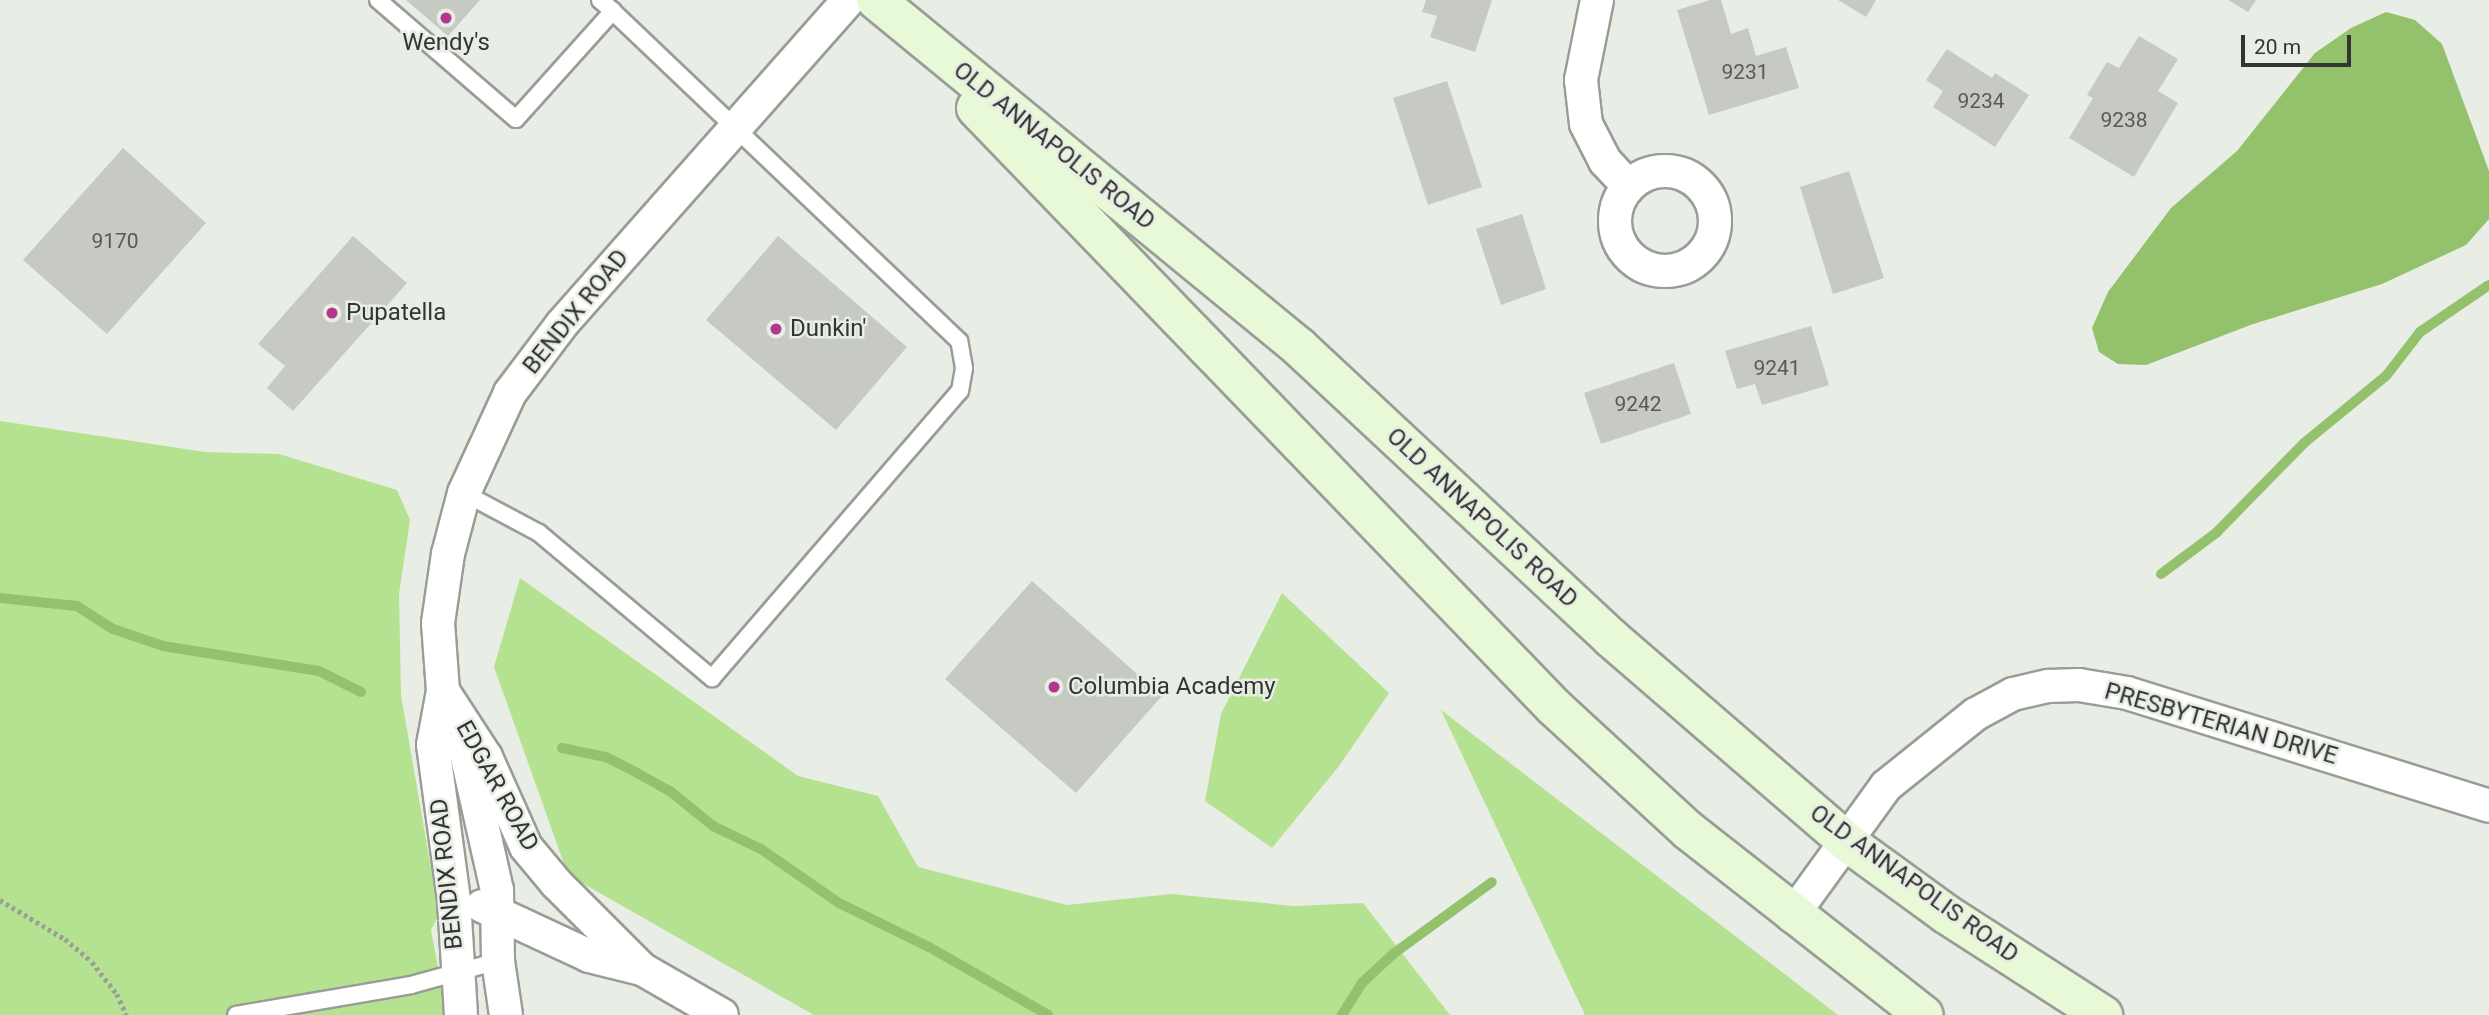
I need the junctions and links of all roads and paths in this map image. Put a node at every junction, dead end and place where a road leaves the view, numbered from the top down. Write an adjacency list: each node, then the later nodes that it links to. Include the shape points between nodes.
1 (378, 0): 6 (lane, via 516,119)
2 (600, 0): 6 (lane)
3 (849, 0): 7 (street, BENDIX ROAD)
4 (874, 0): 12 (main road, OLD ANNAPOLIS ROAD, via 1299,347 1611,638); 16 (main road, OLD ANNAPOLIS ROAD, via 1258,405 1554,707 1689,831)
5 (1597, 0): 8 (street, via 1581,80 1586,124 1605,161)
6 (613, 11): 7 (lane)
7 (733, 129): 9 (street, BENDIX ROAD, via 562,324 510,393); 9 (lane, via 958,341 964,368 960,390 712,678 539,533)
8 (1628, 186)
9 (464, 493): 10 (street, BENDIX ROAD, via 448,554 438,623)
10 (443, 691): 14 (street, BENDIX ROAD, via 433,745); 15 (street, BENDIX ROAD, via 463,739); 18 (street, EDGAR ROAD, via 486,757 526,847)
11 (2489, 806): 12 (street, PRESBYTERIAN DRIVE, via 2191,711 2127,693 2068,685 2012,694 1938,740 1886,786)
12 (1847, 842): 16 (street, PRESBYTERIAN DRIVE); 26 (main road, OLD ANNAPOLIS ROAD, via 1946,914)
13 (0, 900): 20 (path, via 65,939 92,962)
14 (454, 900): 15 (street, EDGAR ROAD); 19 (street, BENDIX ROAD)
15 (499, 911): 17 (street, BENDIX ROAD); 18 (street, EDGAR ROAD, via 589,956)
16 (1792, 916): 25 (main road, OLD ANNAPOLIS ROAD)
17 (498, 961): 19 (lane); 23 (street, BENDIX ROAD)
18 (642, 969): 24 (street, EDGAR ROAD)
19 (456, 972): 21 (lane, via 411,985); 22 (street, BENDIX ROAD)
20 (127, 1015)
21 (236, 1015)
22 (461, 1015)
23 (506, 1015)
24 (722, 1015)
25 (1924, 1015)
26 (2103, 1015)

